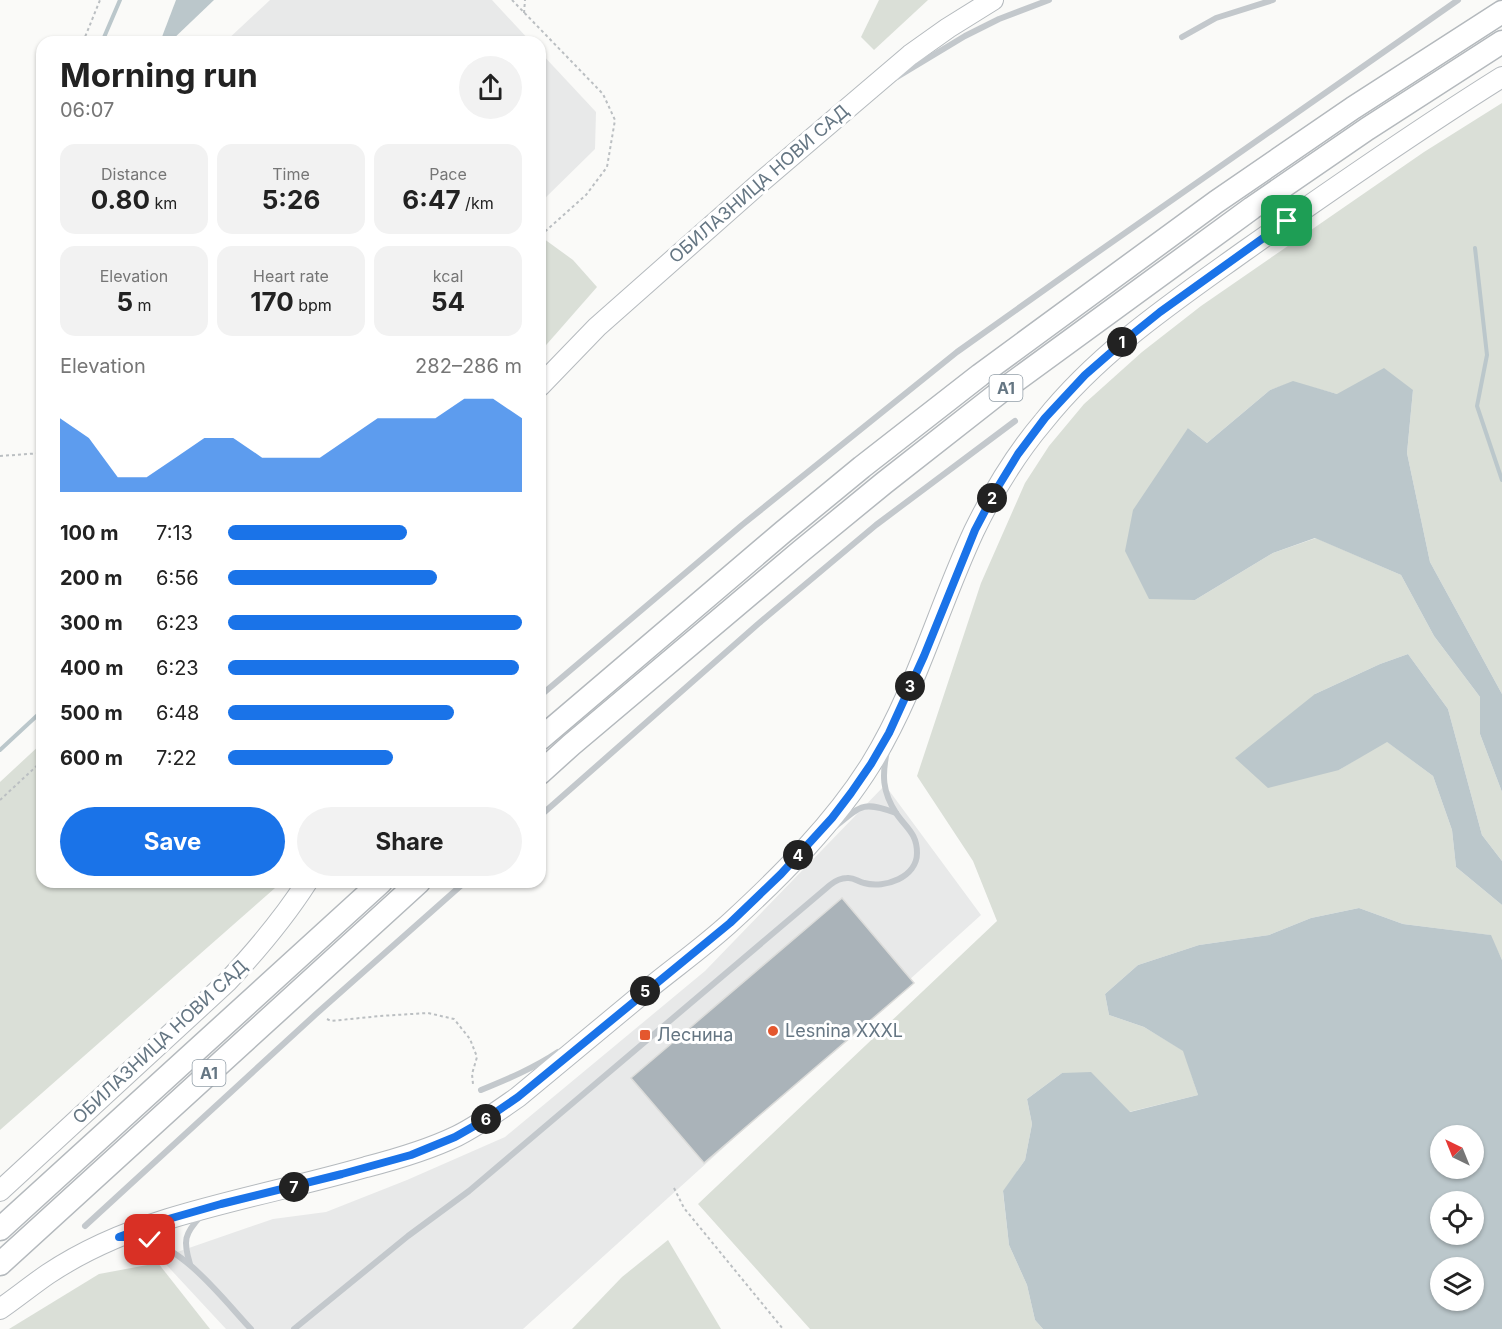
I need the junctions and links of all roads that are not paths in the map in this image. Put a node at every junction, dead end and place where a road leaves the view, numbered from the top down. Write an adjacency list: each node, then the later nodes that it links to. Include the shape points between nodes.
1 (993, 0): 9 (main road, ОБИЛАЗНИЦА НОВИ САД, via 928,42)
2 (1049, 0): 9 (lane, via 964,36)
3 (1273, 0): 6 (lane, via 1216,18)
4 (1458, 0): 12 (lane, via 957,352 734,532)
5 (1502, 12): 14 (highway, A1, via 1216,202 980,375 783,532)
6 (1182, 37)
7 (1502, 42): 15 (highway, A1, via 1338,148 1000,392 810,544)
8 (1502, 77): 13 (main road, via 1350,176 1169,305 1085,375 1045,418 996,490 975,530)
9 (852, 105): 10 (main road, ОБИЛАЗНИЦА НОВИ САД, via 639,289)
10 (546, 380)
11 (1015, 421): 16 (lane, via 876,525)
12 (546, 691)
13 (889, 733): 17 (lane, via 883,780); 18 (main road, via 851,793)
14 (546, 734)
15 (546, 768)
16 (546, 811)
17 (896, 813): 18 (lane, via 862,807); 36 (lane, via 909,827 917,845 916,862 907,874 879,884 838,879 469,1191)
18 (813, 839): 23 (main road, via 730,923)
19 (303, 888): 27 (main road, ОБИЛАЗНИЦА НОВИ САД, via 227,982)
20 (374, 888): 30 (highway, A1)
21 (412, 888): 32 (highway, A1)
22 (458, 888): 29 (lane)
23 (643, 994): 24 (lane); 28 (main road, via 518,1097 455,1137 373,1166)
24 (575, 1041)
25 (565, 1047): 26 (lane, via 547,1060)
26 (481, 1090)
27 (0, 1191)
28 (221, 1204): 31 (main road); 33 (lane, via 202,1215 187,1235 185,1246)
29 (85, 1226)
30 (0, 1229)
31 (119, 1237): 33 (lane, via 150,1240); 34 (main road, via 49,1274)
32 (0, 1264)
33 (190, 1264): 35 (lane)
34 (0, 1309)
35 (250, 1329)
36 (294, 1329)

